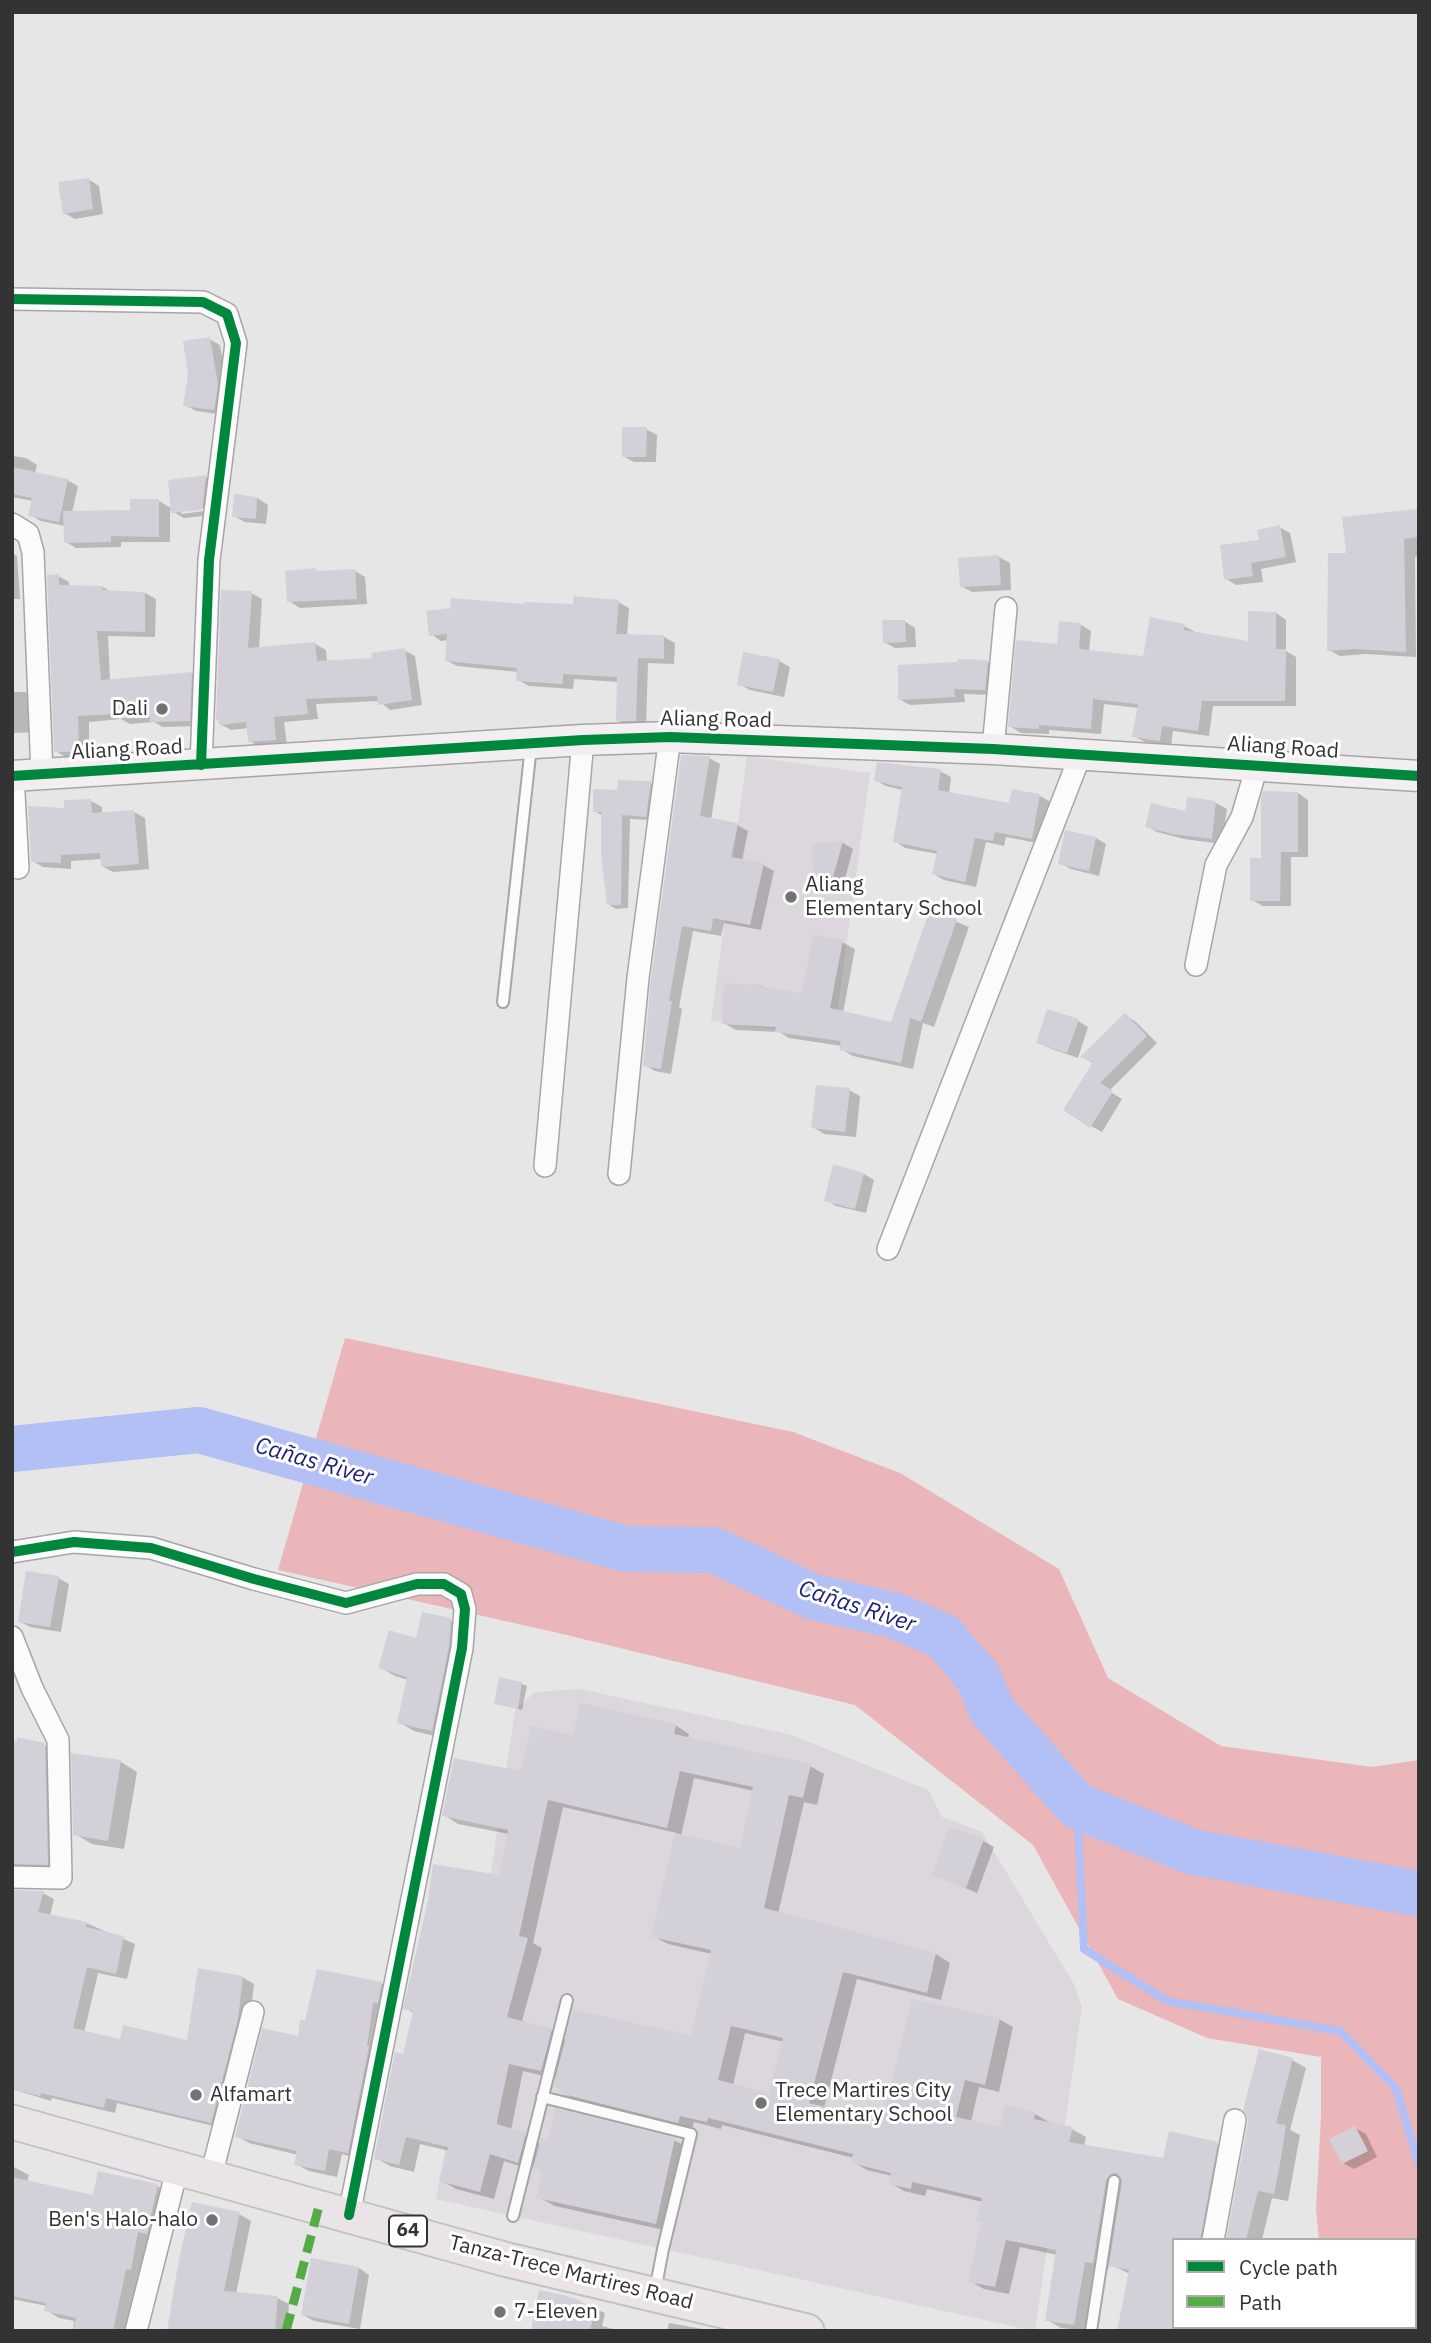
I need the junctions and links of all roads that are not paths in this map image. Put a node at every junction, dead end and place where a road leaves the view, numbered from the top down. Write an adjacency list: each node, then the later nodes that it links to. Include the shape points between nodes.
1 (12, 299): 9 (street, via 203,302 227,314 236,343 209,560)
2 (12, 524): 11 (street, via 28,534 33,552)
3 (1006, 608): 7 (street)
4 (670, 737): 5 (street, Aliang Road); 7 (street, Aliang Road); 17 (street, via 638,978)
5 (583, 740): 6 (street, Aliang Road); 16 (street)
6 (532, 743): 9 (street, Aliang Road); 15 (lane)
7 (993, 749): 8 (street, Aliang Road)
8 (1080, 755): 10 (street, Aliang Road); 18 (street)
9 (201, 765): 11 (street, Aliang Road)
10 (1257, 766): 12 (street, Aliang Road); 14 (street, via 1242,817 1216,865)
11 (23, 775): 13 (street)
12 (1419, 776)
13 (18, 868)
14 (1195, 965)
15 (503, 1002)
16 (545, 1166)
17 (619, 1174)
18 (888, 1249)
19 (13, 1556): 30 (street, via 74,1542 151,1548 346,1603 417,1584 444,1584 461,1594 465,1609 462,1648)
20 (12, 1637): 21 (street, via 58,1740 61,1878)
21 (12, 1877)
22 (567, 2000): 24 (lane)
23 (253, 2012): 28 (street)
24 (542, 2096): 31 (lane); 33 (lane, via 691,2134)
25 (1236, 2120): 32 (street)
26 (12, 2122): 27 (main road, Tanza-Trece Martires Road / 64)
27 (178, 2166): 28 (main road, Tanza-Trece Martires Road / 64); 34 (street)
28 (211, 2176): 30 (main road, Tanza-Trece Martires Road / 64)
29 (1114, 2181): 36 (lane)
30 (349, 2215): 33 (main road, Tanza-Trece Martires Road / 64, via 504,2259)
31 (513, 2216)
32 (1213, 2238)
33 (655, 2294): 35 (main road, Tanza-Trece Martires Road / 64)
34 (136, 2331)
35 (807, 2331)
36 (1091, 2331)

